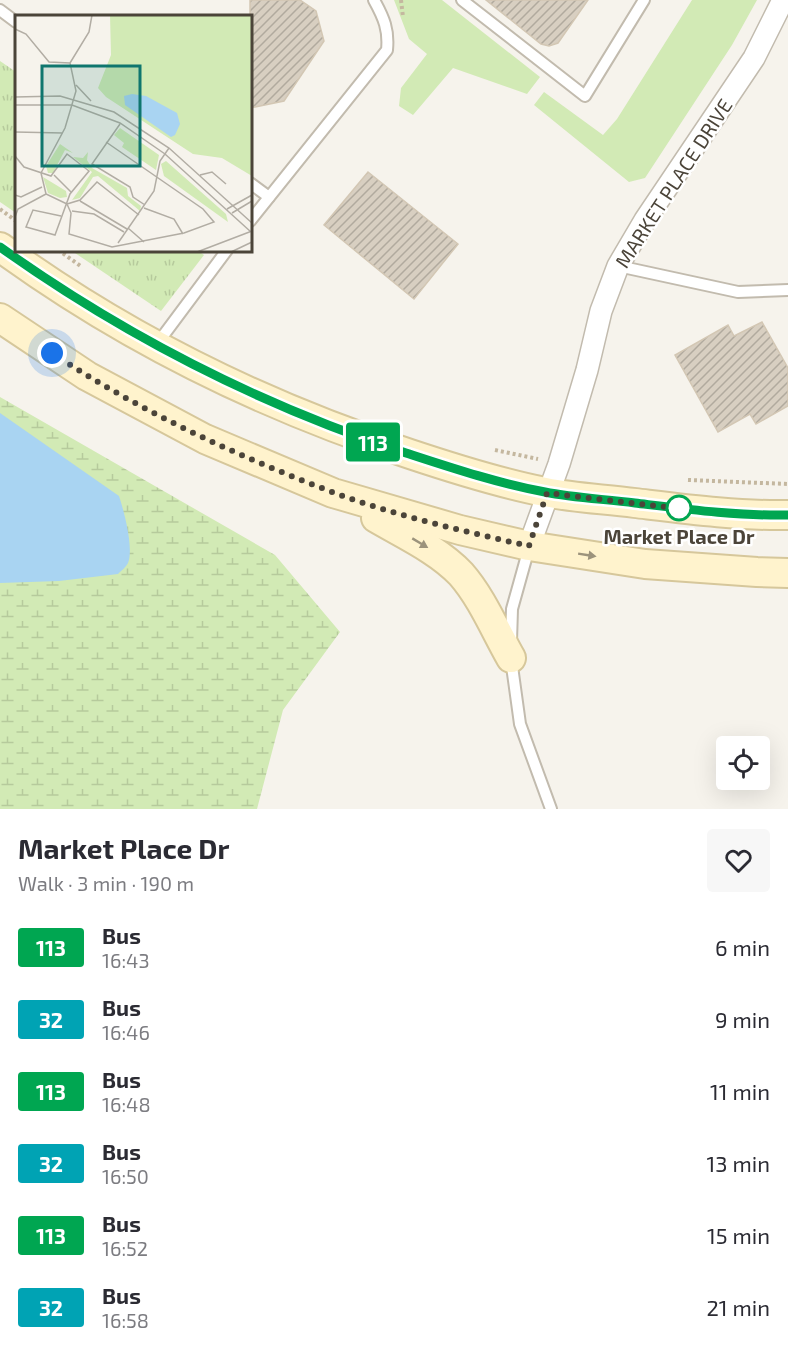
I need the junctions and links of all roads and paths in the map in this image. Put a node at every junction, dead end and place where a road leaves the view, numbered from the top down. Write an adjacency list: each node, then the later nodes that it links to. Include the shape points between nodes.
1 (374, 0): 8 (lane, via 388,35 387,50)
2 (462, 0): 3 (lane, via 585,96)
3 (644, 0)
4 (783, 0): 15 (street, MARKET PLACE DRIVE, via 754,58)
5 (0, 10): 6 (lane)
6 (15, 21)
7 (252, 184): 8 (lane)
8 (269, 197): 10 (lane)
9 (0, 209): 11 (path)
10 (252, 218)
11 (15, 220)
12 (0, 247): 19 (main road, via 68,294)
13 (61, 252): 16 (path)
14 (226, 252): 19 (lane)
15 (618, 266): 17 (lane, via 738,291); 21 (street, MARKET PLACE DRIVE, via 601,311)
16 (84, 269)
17 (788, 290)
18 (0, 318): 24 (main road, via 87,376 205,439)
19 (156, 346): 25 (main road, via 271,403 360,438 479,477)
20 (492, 449): 21 (path)
21 (558, 464): 25 (street, MARKET PLACE DRIVE)
22 (680, 479): 23 (path)
23 (788, 484)
24 (333, 493): 27 (main road); 29 (main road, one-way to 29, via 425,547 456,570 472,589)
25 (547, 493): 26 (main road, via 682,509); 27 (street, MARKET PLACE DRIVE)
26 (788, 515)
27 (529, 546): 28 (main road, one-way to 28, via 645,564); 29 (lane, via 512,609)
28 (788, 573)
29 (511, 658): 30 (lane, via 520,724)
30 (551, 809)

